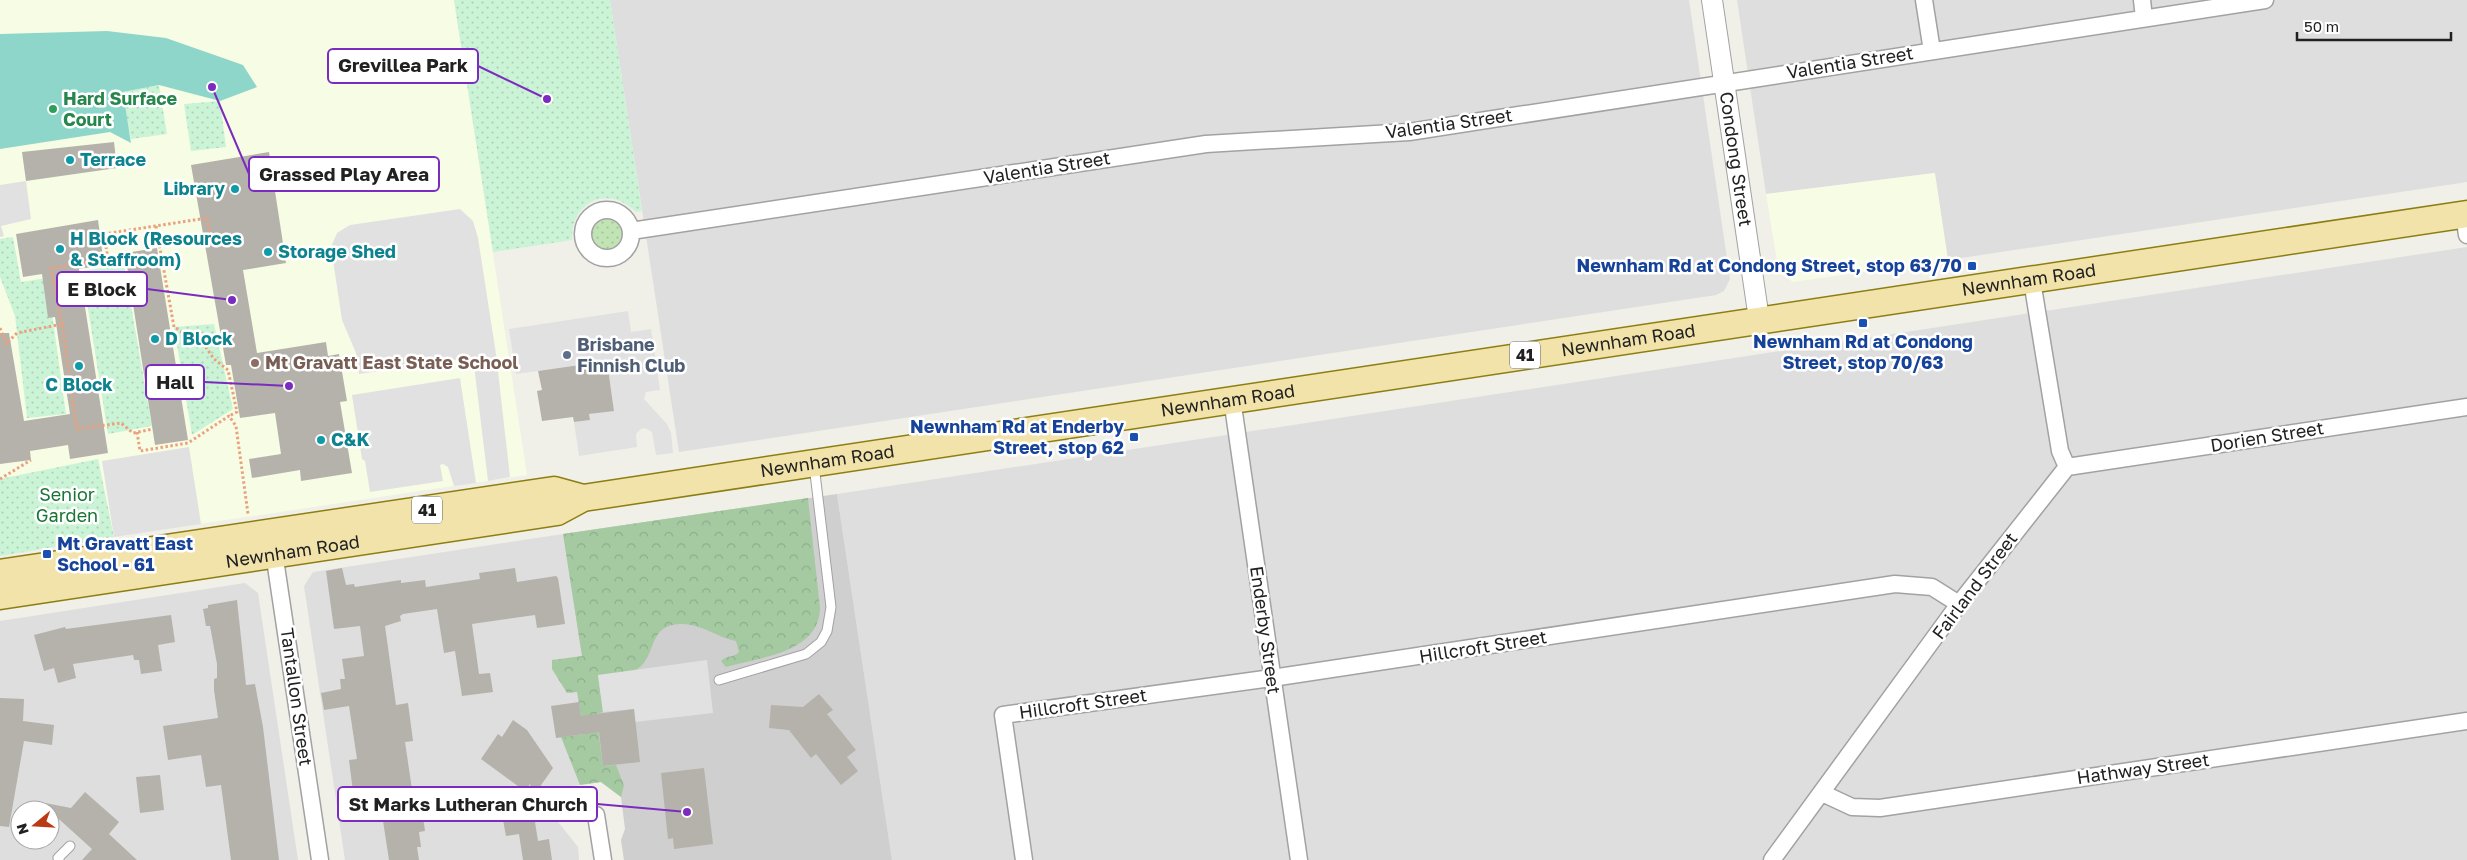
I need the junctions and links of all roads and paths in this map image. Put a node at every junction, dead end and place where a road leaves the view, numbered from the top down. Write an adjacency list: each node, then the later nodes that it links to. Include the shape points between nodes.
1 (1712, 0): 7 (street, Condong Street)
2 (1924, 0): 6 (street)
3 (2142, 0): 5 (street)
4 (2265, 0): 5 (street, Valentia Street)
5 (2144, 18): 6 (street, Valentia Street)
6 (1932, 51): 7 (street, Valentia Street)
7 (1725, 82): 10 (street, Valentia Street, via 1409,132 1206,144); 13 (street, Condong Street)
8 (2466, 221): 12 (main road, Newnham Road / 41)
9 (156, 226): 20 (path, via 174,327 205,346 228,370 237,412)
10 (631, 231)
11 (211, 240): 14 (path, via 207,218 104,234 108,259 51,268)
12 (2032, 281): 13 (main road, Newnham Road / 41); 25 (street, via 2060,451)
13 (1759, 319): 18 (main road, Newnham Road / 41)
14 (62, 324): 16 (path, via 17,333); 22 (path, via 77,429 121,423 134,433)
15 (0, 328): 16 (path)
16 (6, 344): 17 (path)
17 (0, 345)
18 (1232, 399): 24 (main road, Newnham Road / 41); 32 (street, Enderby Street)
19 (2467, 407): 25 (street, Dorien Street)
20 (229, 416): 22 (path, via 188,443 140,451); 27 (path, via 236,426)
21 (153, 429): 22 (path)
22 (138, 432)
23 (31, 460): 26 (path)
24 (814, 463): 28 (main road, Newnham Road / 41, via 582,498 554,490); 33 (lane, via 831,608 827,631 821,642 806,654)
25 (2068, 467): 31 (street, Fairland Street)
26 (0, 479)
27 (249, 520)
28 (273, 544): 29 (main road, Newnham Road / 41); 30 (main road, Newnham Road / 41); 39 (street, Tantallon Street)
29 (0, 573)
30 (0, 596)
31 (1960, 604): 32 (street, Hillcroft Street, via 1932,587 1895,584); 35 (street, Fairland Street)
32 (1272, 678): 41 (street, Hillcroft Street, via 1003,715); 42 (street, Enderby Street)
33 (718, 680)
34 (2467, 722): 35 (street, Hathway Street, via 1880,808 1852,807)
35 (1822, 793): 43 (street, Fairland Street)
36 (596, 815): 40 (street)
37 (70, 846): 38 (lane)
38 (59, 860)
39 (320, 860)
40 (603, 860)
41 (1024, 860)
42 (1299, 860)
43 (1772, 860)

